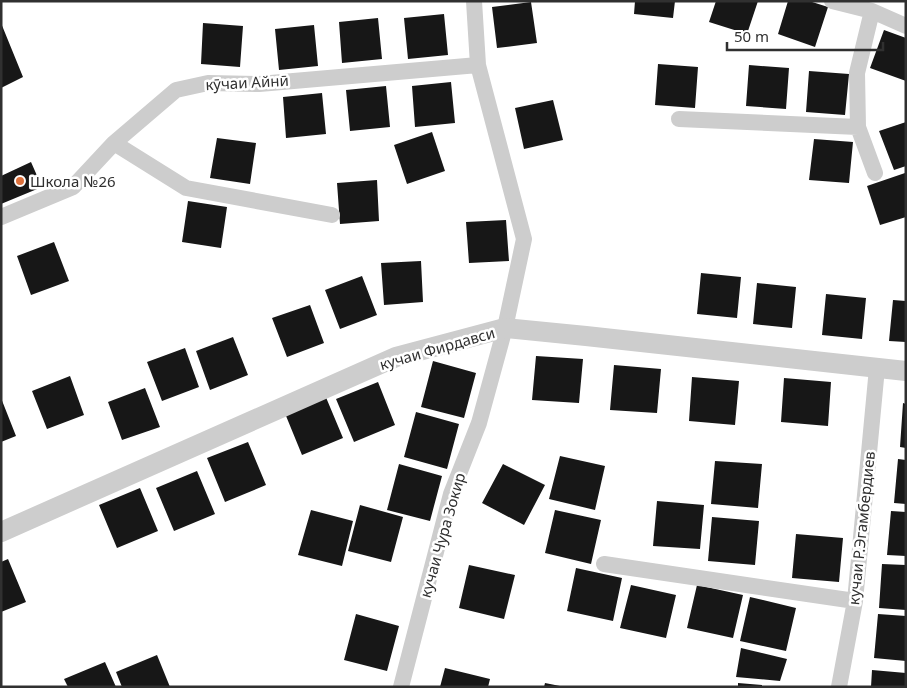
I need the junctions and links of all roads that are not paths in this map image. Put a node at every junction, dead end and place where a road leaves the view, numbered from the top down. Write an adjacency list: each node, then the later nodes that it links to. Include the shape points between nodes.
1 (474, 1): 5 (street, кучаи Чура Зокир)
2 (832, 1): 3 (street)
3 (872, 11): 4 (street); 7 (street, via 857,73)
4 (906, 26)
5 (478, 64): 8 (street, кӯчаи Айнӣ, via 260,84 208,82 176,90); 12 (street, кучаи Чура Зокир, via 524,239)
6 (679, 119): 7 (street)
7 (858, 128): 9 (street)
8 (114, 143): 10 (street, via 186,188); 11 (street, кӯчаи Айнӣ, via 73,187)
9 (875, 173)
10 (332, 215)
11 (1, 217)
12 (505, 328): 13 (street, кучаи Фирдавси); 15 (street, кучаи Фирдавси, via 396,357); 18 (street, кучаи Чура Зокир, via 479,423 451,494)
13 (877, 368): 14 (street, кучаи Фирдавси); 17 (street, кучаи Р.Эгамбердиев)
14 (906, 371)
15 (1, 532)
16 (604, 564): 17 (street)
17 (855, 601): 19 (street, кучаи Р.Эгамбердиев)
18 (401, 687)
19 (839, 687)

